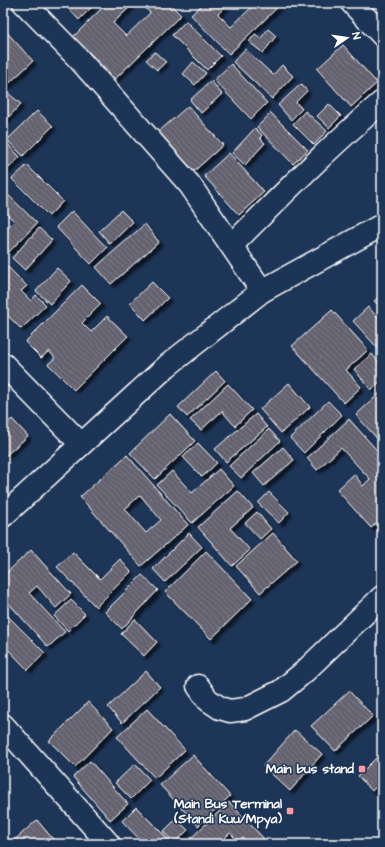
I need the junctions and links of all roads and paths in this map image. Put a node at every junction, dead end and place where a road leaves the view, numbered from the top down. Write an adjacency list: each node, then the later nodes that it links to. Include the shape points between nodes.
1 (24, 3): 6 (street, via 78,58 190,185)
2 (352, 3): 3 (street)
3 (382, 35)
4 (382, 102): 6 (street)
5 (382, 226): 7 (street)
6 (232, 245): 7 (street)
7 (262, 291): 9 (street, via 167,366)
8 (3, 364): 9 (street)
9 (82, 444): 10 (street)
10 (3, 516)
11 (382, 597): 12 (street, via 281,691 245,709 230,712 220,708 208,700)
12 (198, 686)
13 (3, 725): 14 (street)
14 (109, 844)

